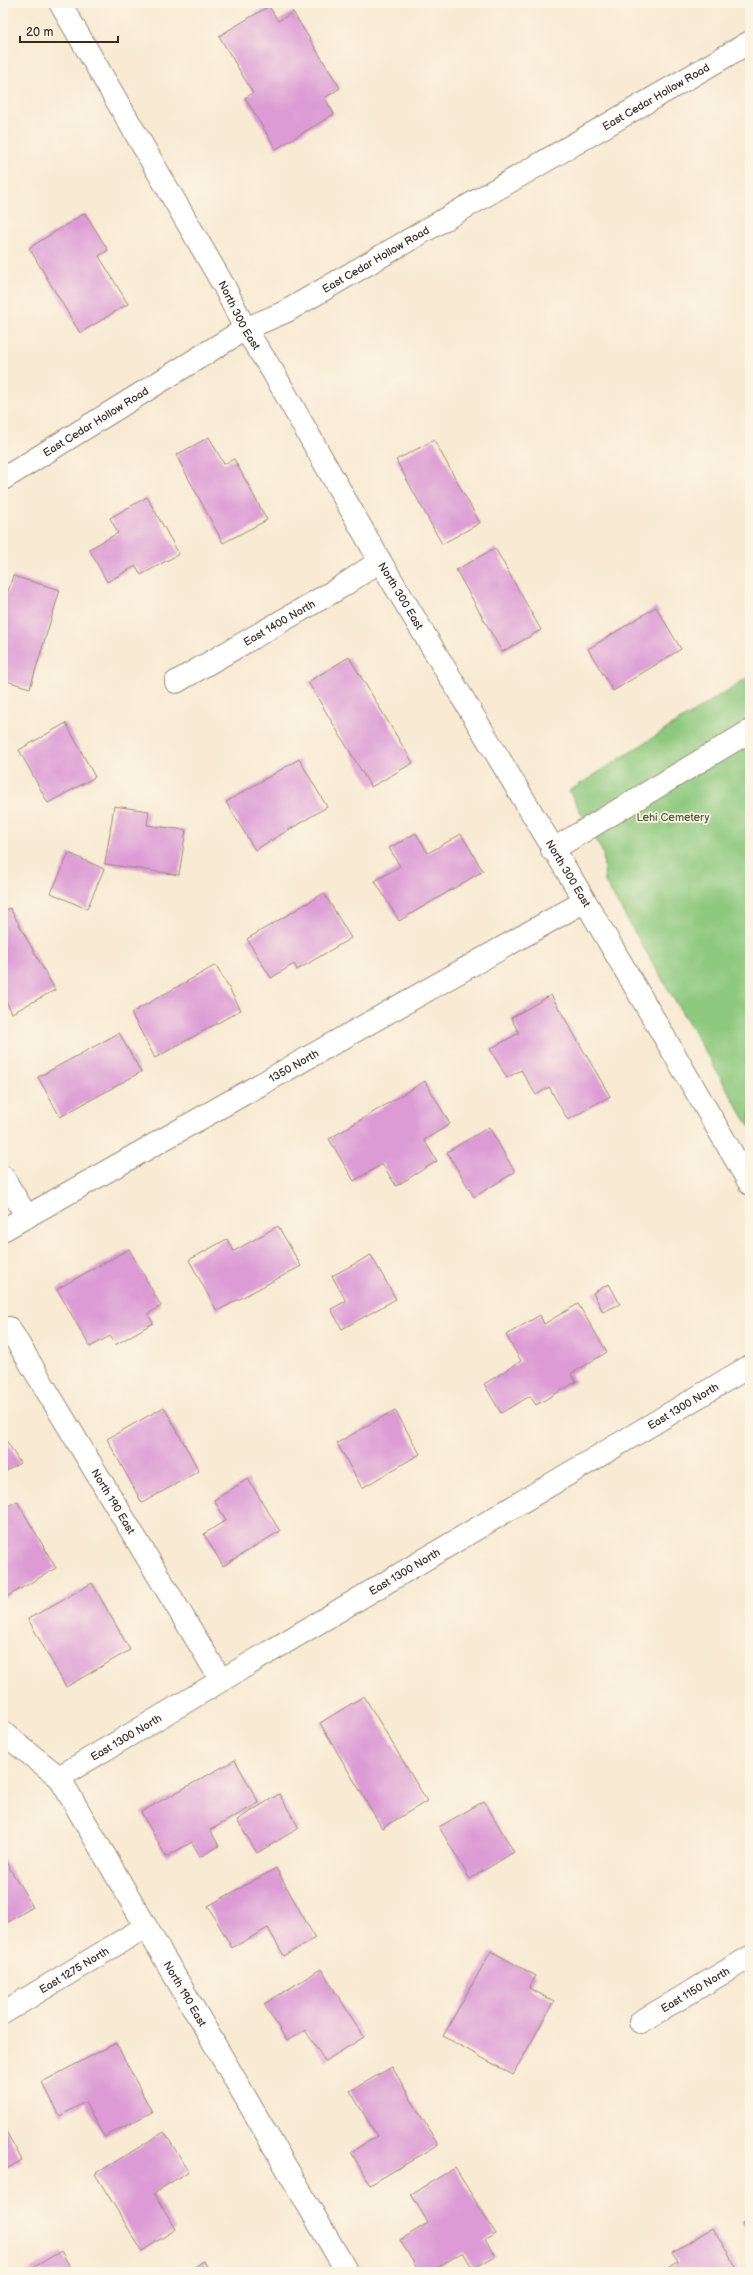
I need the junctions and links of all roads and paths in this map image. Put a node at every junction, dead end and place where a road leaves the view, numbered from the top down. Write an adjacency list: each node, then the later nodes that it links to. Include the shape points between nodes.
1 (60, 3): 3 (street, North 300 East, via 224,286)
2 (750, 42): 3 (street, East Cedar Hollow Road, via 285,312)
3 (245, 329): 4 (street, East Cedar Hollow Road); 5 (street, North 300 East, via 273,372)
4 (3, 479)
5 (380, 561): 6 (street, East 1400 North, via 341,587); 8 (street, North 300 East)
6 (176, 682)
7 (750, 731): 8 (street)
8 (552, 850): 9 (street, North 300 East)
9 (585, 902): 11 (street, North 300 East); 12 (street, 1350 North)
10 (3, 1177): 12 (street)
11 (750, 1184)
12 (27, 1216): 13 (street, 1350 North)
13 (3, 1230)
14 (3, 1331): 16 (street, North 190 East, via 9,1328)
15 (750, 1366): 16 (street, East 1300 North)
16 (222, 1680): 18 (street, East 1300 North)
17 (3, 1733): 18 (street, North 190 East)
18 (59, 1777): 19 (street, North 190 East)
19 (144, 1927): 21 (street, East 1275 North); 23 (street, North 190 East)
20 (750, 1957): 22 (street, East 1150 North)
21 (3, 2013)
22 (640, 2022)
23 (347, 2272)

